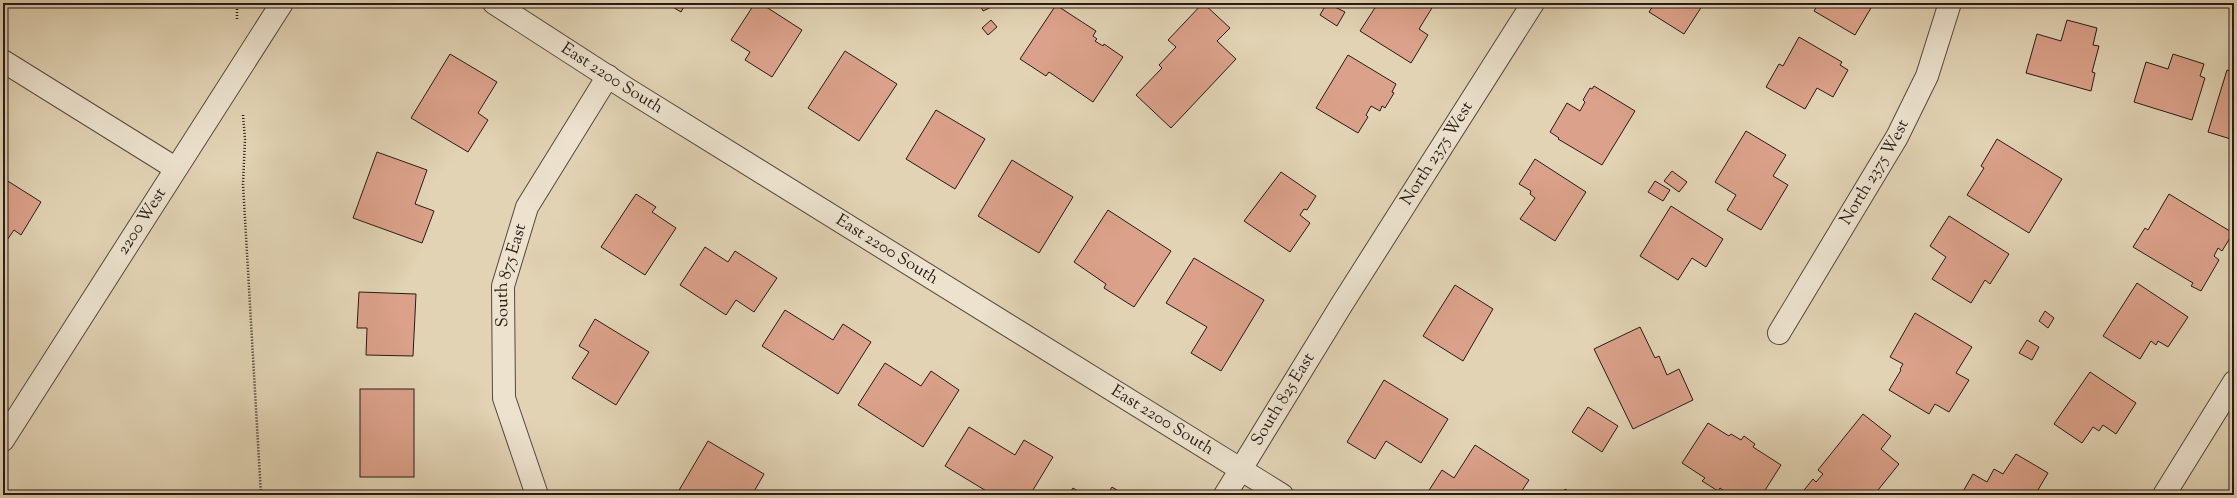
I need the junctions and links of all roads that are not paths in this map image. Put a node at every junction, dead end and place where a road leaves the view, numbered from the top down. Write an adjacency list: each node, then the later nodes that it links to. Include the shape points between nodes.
1 (282, 3): 7 (street, 2200 West)
2 (494, 3): 6 (street, East 2200 South)
3 (1533, 3): 8 (street, North 2375 West)
4 (1950, 3): 9 (street, North 2375 West, via 1927,76 1897,136)
5 (3, 61): 7 (street)
6 (608, 76): 12 (street, East 2200 South); 13 (street, South 875 East, via 527,207 503,286 504,398)
7 (175, 168): 11 (street, 2200 West)
8 (1342, 304): 12 (street, South 825 East)
9 (1780, 333)
10 (2234, 382): 16 (street)
11 (3, 440)
12 (1240, 470): 14 (street, South 825 East); 15 (street, East 2200 South)
13 (537, 495)
14 (1225, 495)
15 (1282, 495)
16 (2164, 495)

